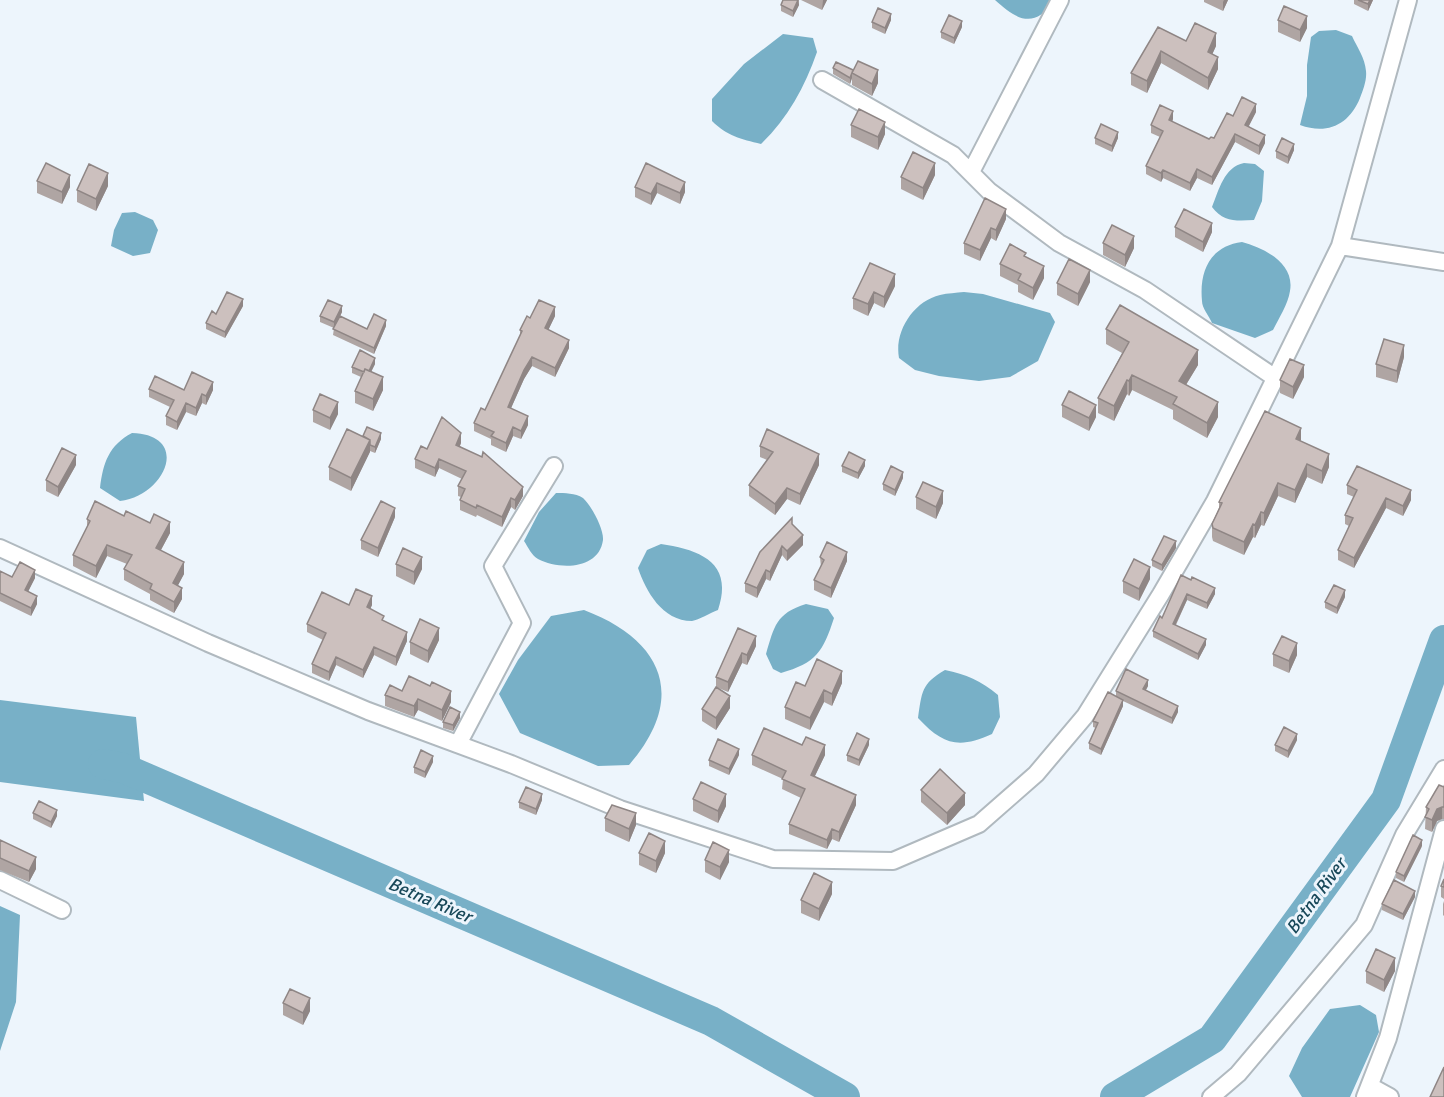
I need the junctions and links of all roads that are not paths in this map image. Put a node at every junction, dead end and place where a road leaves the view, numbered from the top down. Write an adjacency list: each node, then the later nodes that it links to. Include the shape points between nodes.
1 (1060, 0): 4 (street)
2 (1408, 0): 5 (street)
3 (822, 80): 4 (street, via 953,155)
4 (971, 172): 7 (street, via 989,191 1059,243 1145,290)
5 (1340, 246): 6 (street); 7 (street)
6 (1444, 262)
7 (1274, 377): 10 (street, via 1215,501 1085,716 1036,774 979,824 893,861 773,859 620,809)
8 (554, 466): 10 (street, via 493,566 522,623)
9 (0, 548): 10 (street, via 208,643 368,711)
10 (458, 744)
11 (1444, 769): 16 (street, via 1404,835 1364,925 1238,1074)
12 (1444, 829): 15 (street, via 1389,1038)
13 (0, 880): 14 (street)
14 (62, 910)
15 (1368, 1092): 17 (street)
16 (1211, 1097)
17 (1390, 1097)

